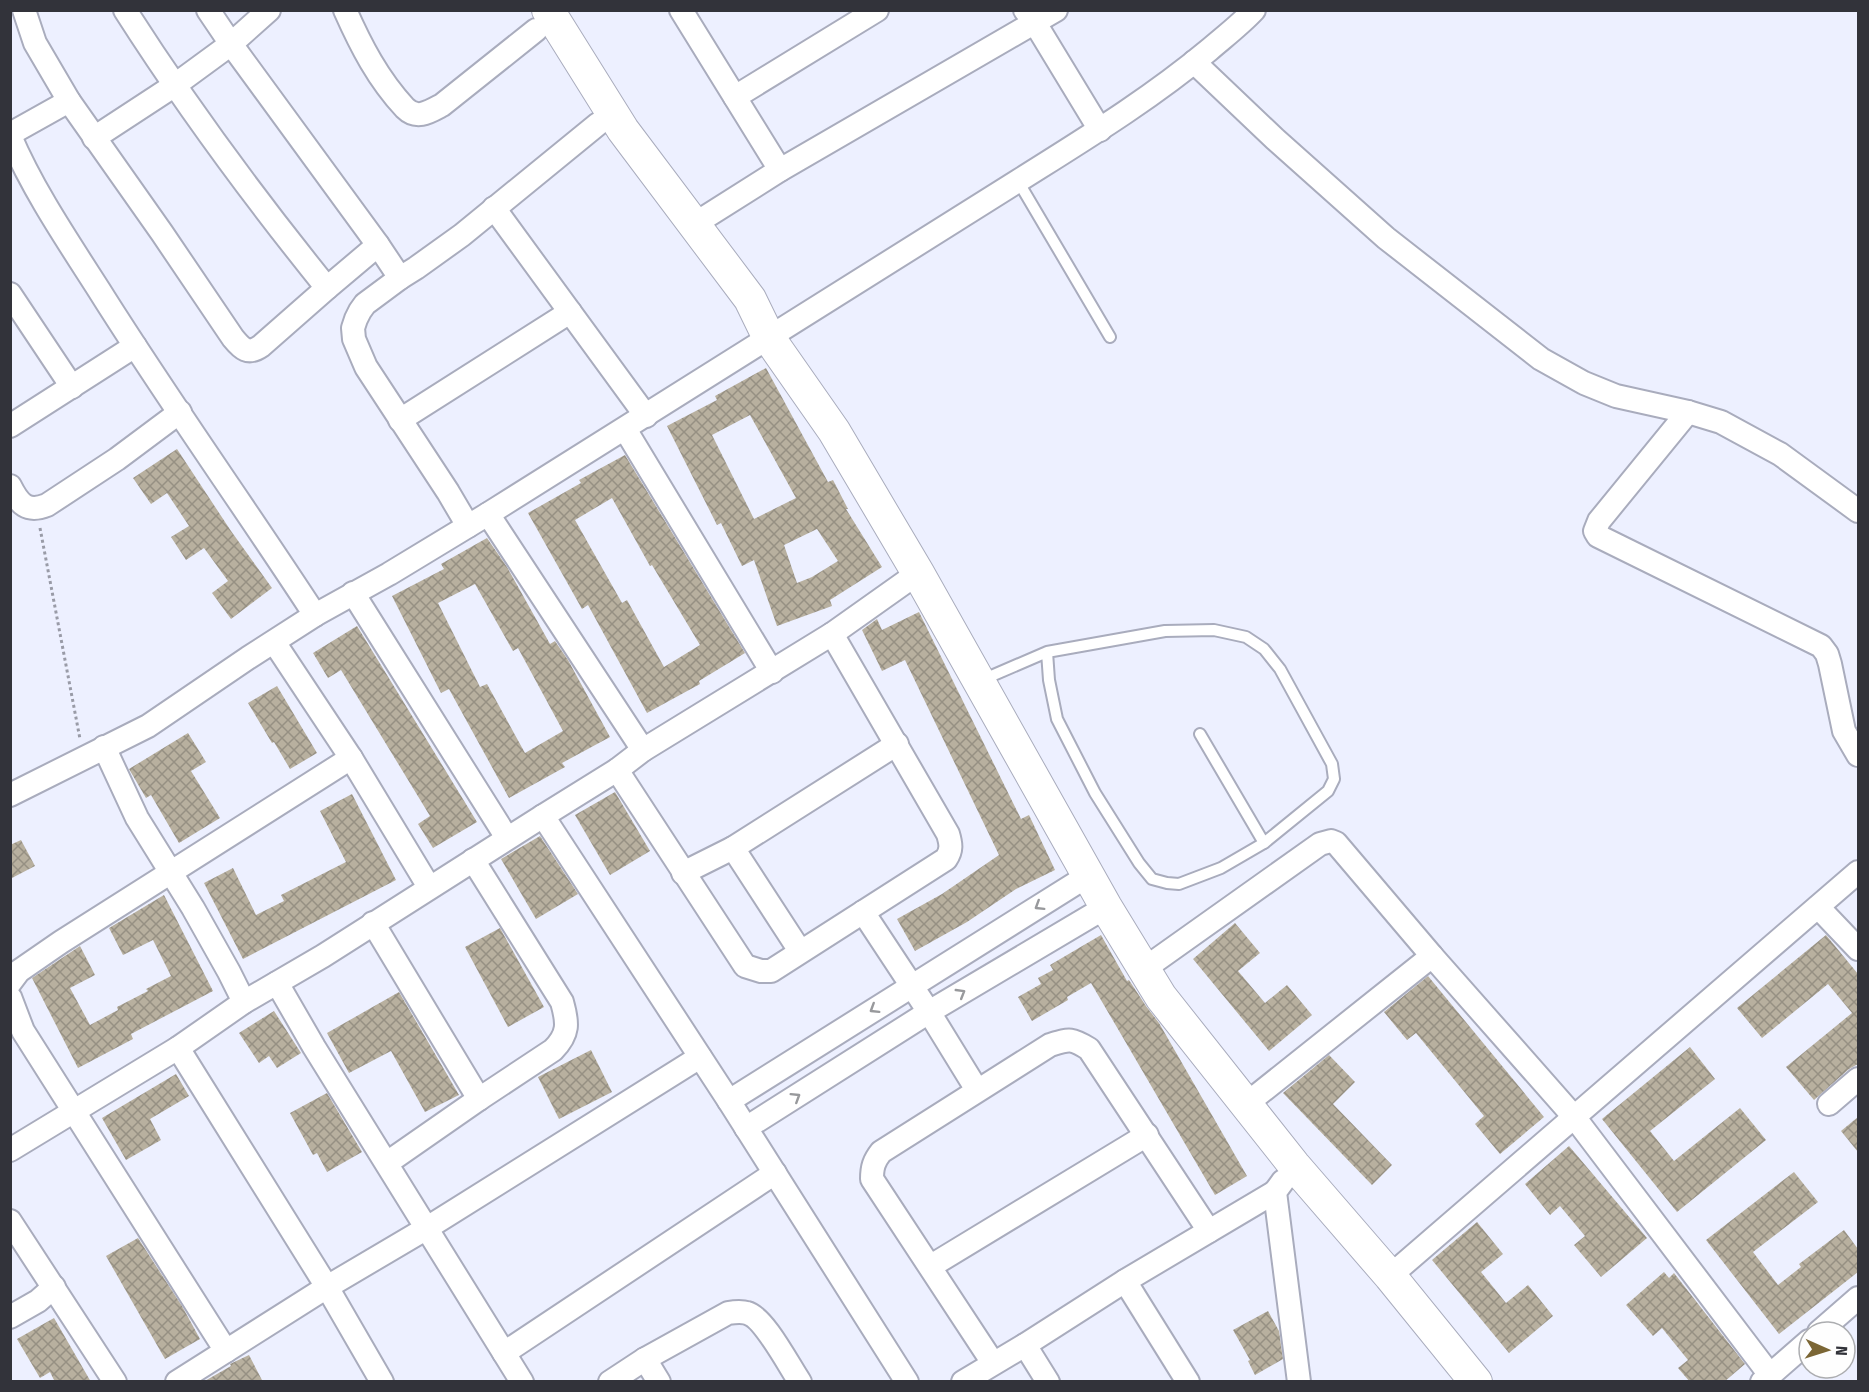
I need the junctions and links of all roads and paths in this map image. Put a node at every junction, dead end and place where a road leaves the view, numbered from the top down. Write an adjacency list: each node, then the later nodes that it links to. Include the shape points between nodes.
1 (24, 10): 16 (street, via 35,43)
2 (125, 10): 14 (street)
3 (208, 10): 12 (street)
4 (269, 10): 12 (street)
5 (345, 10): 10 (street, via 380,78 410,113 420,115 442,105)
6 (877, 10): 15 (street)
7 (1056, 10): 11 (street)
8 (689, 13): 15 (street)
9 (1243, 14): 13 (street)
10 (536, 17): 17 (main road); 25 (main road)
11 (1030, 17): 18 (street); 22 (street)
12 (231, 44): 14 (street); 26 (street)
13 (1194, 62): 18 (street); 36 (street, via 1386,238 1541,360 1616,396)
14 (175, 86): 20 (street); 28 (street)
15 (735, 97): 22 (street)
16 (69, 101): 19 (street); 20 (street)
17 (598, 124): 24 (street); 32 (main road, via 735,313)
18 (1100, 130): 23 (street)
19 (10, 135): 21 (street)
20 (94, 138): 28 (street, via 244,350 261,346)
21 (16, 167): 33 (street)
22 (780, 170): 25 (street)
23 (1018, 181): 31 (lane); 32 (street)
24 (494, 208): 27 (street); 30 (street)
25 (693, 225): 32 (main road, via 750,299)
26 (378, 245): 27 (street); 28 (street)
27 (400, 278): 38 (street, via 365,304 353,328 359,354)
28 (327, 288)
29 (10, 294): 34 (street)
30 (570, 312): 37 (street); 38 (street)
31 (1110, 337)
32 (769, 338): 37 (street); 46 (main road, via 834,431)
33 (135, 346): 34 (street); 35 (street)
34 (72, 387): 39 (street)
35 (180, 412): 42 (street, via 78,485); 48 (street)
36 (1688, 412): 43 (street, via 1721,422 1780,454); 58 (street, via 1599,521 1595,531 1598,536 1821,646 1827,654 1844,731)
37 (646, 416): 40 (street)
38 (400, 420): 45 (street)
39 (10, 426)
40 (625, 429): 44 (street); 52 (street)
41 (10, 486): 42 (street, via 22,504)
42 (36, 508): 60 (path)
43 (1858, 511)
44 (488, 514): 45 (street); 57 (street)
45 (468, 526): 47 (street)
46 (918, 573): 49 (street); 53 (main road)
47 (353, 593): 48 (street); 64 (street)
48 (315, 615): 50 (street)
49 (832, 634): 52 (street); 55 (street)
50 (274, 642): 56 (street, via 148,726); 59 (street)
51 (1047, 652): 53 (lane); 65 (lane, via 1058,719 1095,793 1152,879 1179,884 1221,868); 65 (lane, via 1165,631 1214,630 1246,637 1264,649 1280,669 1332,764 1334,779 1328,791)
52 (772, 672): 57 (street)
53 (979, 682): 71 (main road)
54 (1200, 734): 65 (lane)
55 (897, 744): 66 (street); 75 (street, via 948,834 951,852)
56 (104, 747): 60 (street); 68 (street, via 137,818)
57 (643, 750): 61 (street)
58 (1858, 755)
59 (351, 758): 68 (street); 72 (street)
60 (83, 759): 62 (street)
61 (617, 770): 63 (street); 70 (street)
62 (10, 795)
63 (543, 816): 64 (street); 89 (street)
64 (507, 838): 67 (street)
65 (1264, 843)
66 (733, 848): 70 (street); 78 (street)
67 (473, 860): 72 (street); 92 (street, via 562,1002 567,1020 562,1042 554,1050)
68 (171, 871): 81 (street, via 29,963); 85 (street)
69 (1858, 872): 74 (street)
70 (683, 873): 78 (street, via 745,966 771,971)
71 (1089, 875): 73 (main road); 83 (street, one-way to 83)
72 (429, 887): 76 (street)
73 (1106, 907): 80 (main road); 86 (street, one-way to 73)
74 (1818, 908): 77 (street); 97 (street)
75 (863, 912): 78 (street); 83 (street)
76 (373, 923): 82 (street); 92 (street)
77 (1858, 949)
78 (800, 951)
79 (1432, 956): 80 (street, via 1331,841 1320,844); 95 (street); 97 (street)
80 (1144, 969): 95 (main road, via 1161,997)
81 (10, 983)
82 (277, 983): 85 (street); 101 (street)
83 (911, 986): 86 (street); 93 (street, one-way to 93)
84 (10, 996): 87 (street)
85 (244, 1002): 88 (street)
86 (929, 1012): 91 (street); 98 (street, one-way to 86)
87 (17, 1034): 96 (street)
88 (178, 1048): 96 (street); 112 (street)
89 (700, 1058): 93 (street); 106 (street)
90 (1858, 1078): 94 (street)
91 (977, 1090): 99 (street, via 1050,1045 1074,1040 1089,1049); 108 (street, via 881,1152 872,1168 872,1179)
92 (479, 1099): 101 (street)
93 (729, 1101): 98 (street)
94 (1829, 1104)
95 (1245, 1105): 102 (main road)
96 (74, 1111): 100 (street); 117 (street)
97 (1575, 1118): 109 (street); 122 (street)
98 (746, 1128): 103 (street)
99 (1147, 1135): 107 (street); 108 (street)
100 (10, 1150)
101 (387, 1163): 106 (street)
102 (1294, 1165): 104 (street); 109 (main road)
103 (775, 1173): 119 (street); 130 (street)
104 (1275, 1192): 107 (street); 134 (street)
105 (10, 1221): 111 (street)
106 (428, 1228): 112 (street); 119 (street)
107 (1209, 1231): 110 (street)
108 (931, 1266): 121 (street)
109 (1390, 1276): 135 (main road)
110 (1125, 1281): 116 (street); 133 (street)
111 (54, 1287): 114 (street); 123 (street)
112 (327, 1287): 117 (street); 125 (street)
113 (1858, 1298): 115 (street)
114 (10, 1317)
115 (1833, 1320)
116 (1025, 1345): 121 (street); 132 (street)
117 (226, 1351): 124 (street)
118 (1797, 1351): 122 (street)
119 (504, 1353): 126 (street)
120 (645, 1359): 127 (street); 128 (street); 129 (street, via 728,1313 749,1313 760,1321)
121 (993, 1363): 131 (street)
122 (1766, 1378)
123 (115, 1382)
124 (177, 1382)
125 (382, 1382)
126 (522, 1382)
127 (610, 1382)
128 (659, 1382)
129 (800, 1382)
130 (907, 1382)
131 (963, 1382)
132 (1048, 1382)
133 (1188, 1382)
134 (1299, 1382)
135 (1476, 1382)

